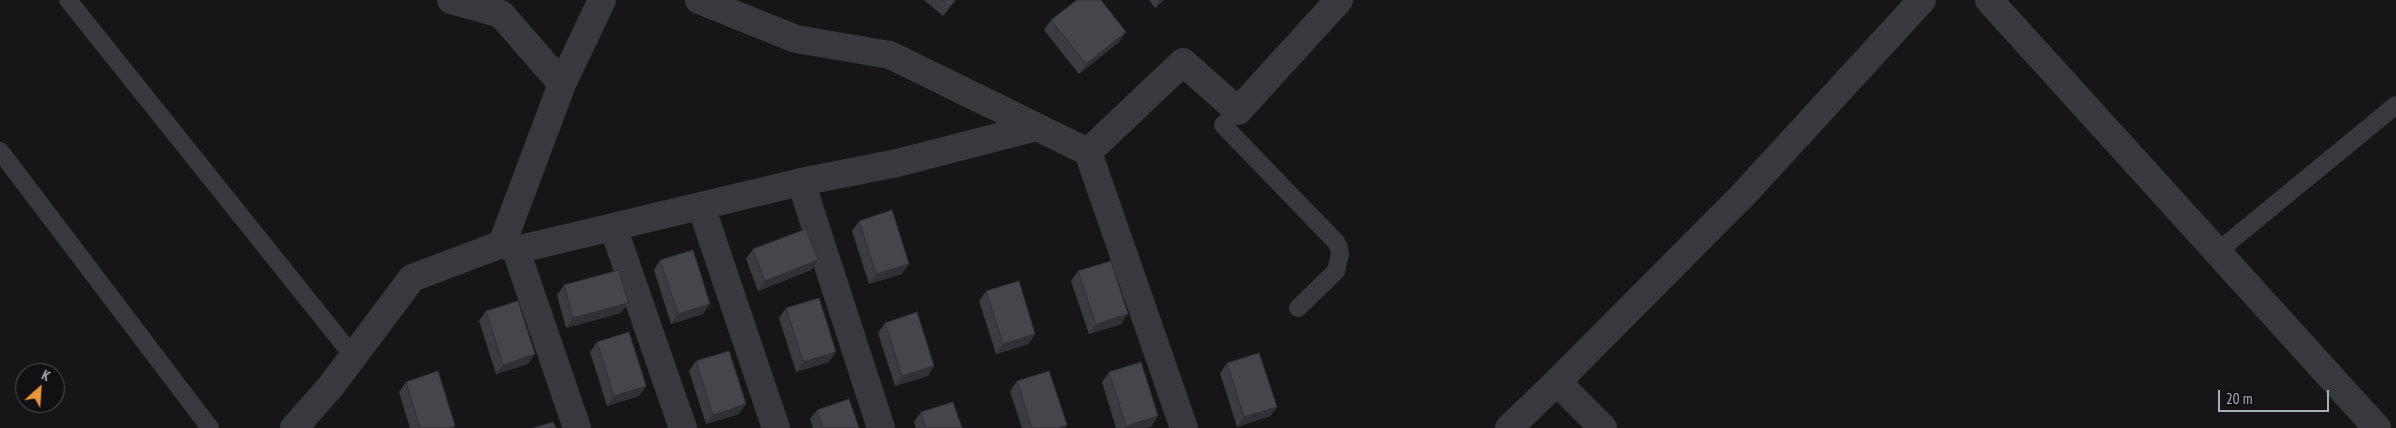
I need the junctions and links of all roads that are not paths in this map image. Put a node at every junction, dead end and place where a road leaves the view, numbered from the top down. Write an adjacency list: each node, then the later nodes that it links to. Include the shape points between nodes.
1 (68, 0): 21 (lane)
2 (451, 0): 8 (street)
3 (602, 0): 9 (street)
4 (699, 0): 12 (street, via 796,40 890,55)
5 (1339, 0): 11 (street)
6 (1922, 0): 22 (street, via 1742,195)
7 (1989, 0): 19 (street)
8 (507, 7): 9 (street)
9 (562, 84): 18 (street)
10 (2396, 105): 19 (lane)
11 (1238, 111): 14 (street, via 1183,62); 20 (lane, via 1224,125 1339,248 1336,272)
12 (1037, 126): 14 (street); 15 (street, via 898,163)
13 (0, 151): 23 (lane)
14 (1088, 152): 29 (street)
15 (801, 182): 16 (street); 28 (street)
16 (700, 206): 17 (street); 27 (street)
17 (613, 227): 18 (street); 26 (street)
18 (509, 247): 21 (street, via 412,278); 25 (street)
19 (2217, 252): 32 (street)
20 (1298, 308)
21 (353, 356): 24 (street)
22 (1557, 382): 30 (street); 31 (street)
23 (210, 428)
24 (294, 428)
25 (577, 428)
26 (683, 428)
27 (776, 428)
28 (881, 428)
29 (1184, 428)
30 (1509, 428)
31 (1603, 428)
32 (2377, 428)

